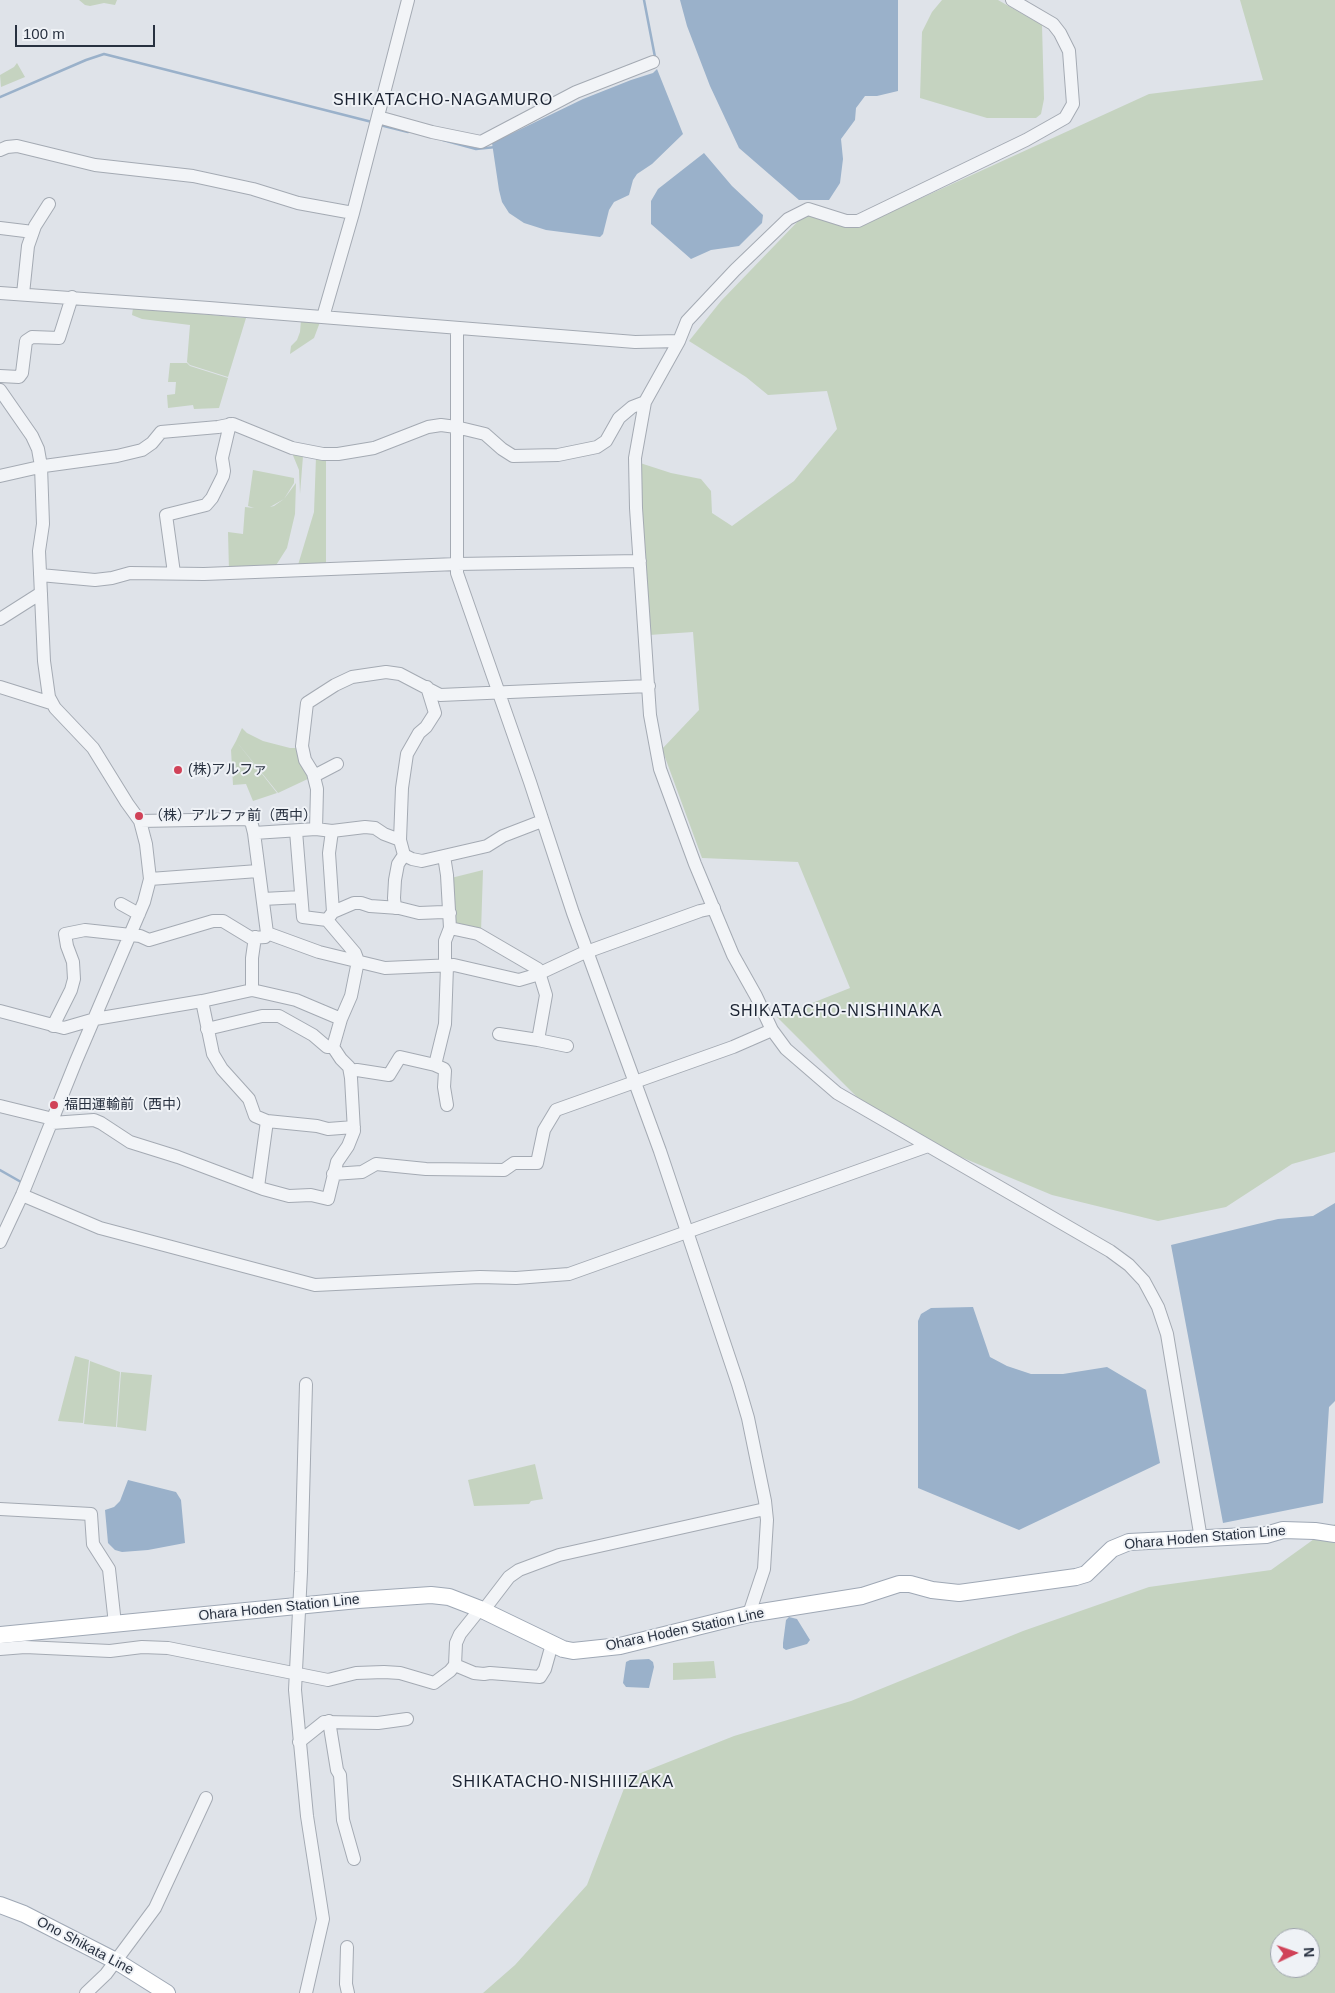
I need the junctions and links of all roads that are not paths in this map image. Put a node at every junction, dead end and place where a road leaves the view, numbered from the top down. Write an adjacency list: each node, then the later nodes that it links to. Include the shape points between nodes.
1 (408, 0): 4 (street)
2 (1012, 0): 15 (street, via 1053,24 1069,51 1073,104 1065,118 858,221 846,222 808,209 788,219 687,321)
3 (654, 62): 4 (street, via 576,92 481,142)
4 (378, 117): 7 (street)
5 (0, 150): 7 (street, via 17,146 95,165 193,176 298,203)
6 (49, 204): 9 (street)
7 (353, 212): 13 (street)
8 (0, 228): 9 (street)
9 (33, 232): 11 (street, via 25,262)
10 (0, 293): 11 (street)
11 (22, 294): 12 (street)
12 (72, 297): 13 (street); 16 (street, via 59,338 32,337 26,341 22,373 18,377)
13 (323, 317): 14 (street)
14 (456, 328): 15 (street, via 636,342); 20 (street)
15 (679, 341): 18 (street)
16 (0, 376)
17 (2, 397): 21 (street, via 32,436)
18 (645, 402): 20 (street, via 632,407 619,418 606,441 597,447 558,455 513,456 485,434); 23 (street, via 635,458)
19 (230, 424): 20 (street, via 292,448 323,454 374,448 428,427); 21 (street, via 161,432 152,444 142,450); 25 (street, via 222,458 223,476 212,498 206,505 166,515)
20 (456, 426): 24 (street)
21 (41, 466): 22 (street); 26 (street)
22 (0, 476)
23 (640, 561): 24 (street); 29 (street)
24 (457, 564): 25 (street); 32 (street, via 457,573)
25 (174, 573): 26 (street, via 130,573 95,580)
26 (40, 575): 27 (street)
27 (41, 593): 28 (street); 33 (street, via 44,661)
28 (0, 619)
29 (649, 686): 32 (street); 51 (street, via 650,715 660,769)
30 (0, 687): 33 (street)
31 (427, 687): 32 (street, via 440,695); 35 (street, via 400,674 386,672 352,678 310,700 302,746); 42 (street, via 435,712 415,737 407,754)
32 (499, 692): 37 (street)
33 (51, 703): 36 (street, via 93,748)
34 (337, 764): 35 (street)
35 (314, 776): 38 (street, via 317,789)
36 (140, 821): 41 (street, via 245,819 251,821); 46 (street)
37 (542, 821): 44 (street, via 487,846); 58 (street)
38 (316, 829): 39 (street); 40 (street)
39 (296, 831): 41 (street); 47 (street)
40 (332, 831): 42 (street, via 375,828); 54 (street)
41 (254, 833): 45 (street)
42 (400, 840): 43 (street)
43 (404, 855): 44 (street, via 422,861); 50 (street, via 398,864 395,880)
44 (444, 856): 52 (street)
45 (258, 870): 46 (street); 48 (street)
46 (150, 879): 53 (street)
47 (302, 897): 48 (street); 54 (street, via 303,917)
48 (263, 899): 57 (street)
49 (121, 904): 53 (street)
50 (395, 908): 52 (street, via 419,913); 54 (street, via 354,903)
51 (714, 908): 58 (street); 70 (street, via 733,955)
52 (450, 913): 55 (street)
53 (139, 914): 56 (street)
54 (330, 916): 59 (street)
55 (450, 928): 60 (street, via 445,941); 61 (street, via 478,934 538,969)
56 (129, 936): 57 (street, via 150,940 223,920 251,938); 66 (street); 68 (street, via 85,930 65,934 74,979)
57 (261, 936): 59 (street); 62 (street, via 252,958)
58 (588, 952): 61 (street); 77 (street)
59 (358, 961): 60 (street, via 384,968); 67 (street, via 351,996)
60 (446, 966): 61 (street, via 519,980); 75 (street, via 445,1024)
61 (540, 974): 72 (street, via 546,995)
62 (254, 990): 63 (street); 65 (street); 67 (street, via 296,1000)
63 (202, 1001): 66 (street); 69 (street)
64 (0, 1011): 68 (street)
65 (266, 1015): 69 (street); 74 (street, via 287,1019 327,1047)
66 (95, 1019): 68 (street, via 64,1028); 80 (street)
67 (341, 1019): 74 (street)
68 (53, 1026)
69 (207, 1029): 81 (street, via 213,1054 222,1069 249,1099 255,1116)
70 (772, 1030): 77 (street); 83 (street, via 786,1049 837,1093)
71 (499, 1034): 72 (street)
72 (538, 1040): 73 (street)
73 (567, 1046)
74 (333, 1047): 76 (street)
75 (435, 1065): 76 (street, via 400,1057 389,1075); 78 (street, via 445,1072)
76 (350, 1071): 82 (street)
77 (633, 1081): 84 (street, via 556,1110 544,1130 537,1163 514,1163 504,1170 426,1169 376,1164 362,1172); 87 (street)
78 (447, 1105)
79 (0, 1106): 80 (street)
80 (52, 1121): 85 (street, via 94,1120 130,1142); 86 (street)
81 (268, 1121): 82 (street, via 328,1130); 85 (street)
82 (354, 1127): 84 (street)
83 (928, 1146): 87 (street); 93 (street, via 1110,1251 1144,1281 1167,1334)
84 (333, 1174): 85 (street, via 328,1199 310,1195 288,1196)
85 (258, 1187)
86 (22, 1195): 87 (street, via 100,1228 315,1285 569,1274); 88 (street)
87 (687, 1232): 91 (street, via 748,1418)
88 (0, 1242)
89 (306, 1384): 94 (street)
90 (0, 1509): 97 (street, via 91,1514 94,1544 109,1569)
91 (765, 1509): 95 (street, via 559,1555 509,1577); 96 (street, via 764,1569)
92 (1335, 1534): 93 (main road, Ohara Hoden Station Line, via 1283,1530 1266,1535)
93 (1201, 1540): 96 (main road, Ohara Hoden Station Line, via 1129,1542 1112,1549 1086,1574 1076,1578 959,1593 899,1584 862,1596)
94 (298, 1606): 95 (main road, Ohara Hoden Station Line, via 431,1595); 97 (main road, Ohara Hoden Station Line); 102 (street)
95 (482, 1610): 99 (main road, Ohara Hoden Station Line); 101 (street, via 460,1634)
96 (748, 1614): 99 (main road, Ohara Hoden Station Line, via 620,1646 573,1651)
97 (115, 1624): 98 (main road, Ohara Hoden Station Line)
98 (0, 1635)
99 (552, 1644): 101 (street, via 546,1669 540,1677 474,1673)
100 (0, 1649): 102 (street, via 110,1651 168,1648)
101 (455, 1665): 102 (street, via 434,1683 392,1672 356,1673 328,1680)
102 (296, 1674): 105 (street)
103 (408, 1719): 104 (street, via 378,1723)
104 (329, 1722): 105 (street, via 322,1723); 107 (street, via 340,1777 343,1820)
105 (299, 1742): 113 (street, via 323,1919)
106 (206, 1798): 110 (street, via 155,1908)
107 (354, 1859)
108 (0, 1905): 110 (main road, Ono Shikata Line)
109 (347, 1946): 114 (street)
110 (116, 1961): 111 (street); 112 (main road, Ono Shikata Line)
111 (90, 1992)
112 (167, 1993)
113 (306, 1993)
114 (348, 1993)

